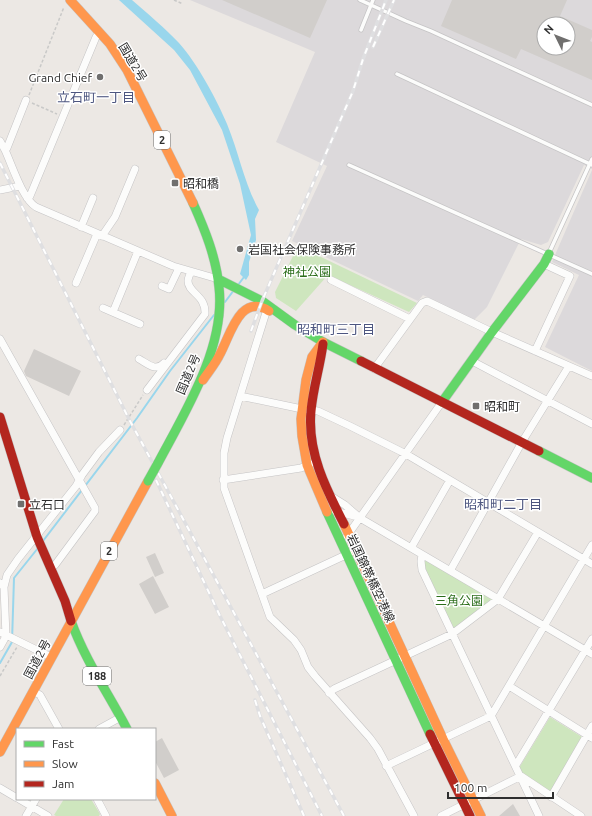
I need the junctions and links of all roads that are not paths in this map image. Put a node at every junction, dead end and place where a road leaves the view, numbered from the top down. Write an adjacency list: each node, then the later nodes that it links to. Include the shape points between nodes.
1 (70, 0): 6 (main road, 国道2号 / 2)
2 (360, 0): 4 (lane)
3 (373, 0): 4 (lane)
4 (371, 5): 5 (lane); 9 (lane)
5 (361, 30)
6 (100, 33): 18 (street); 28 (main road, 国道2号 / 2, via 120,59 187,192 214,255)
7 (397, 74): 13 (lane)
8 (26, 100): 11 (street)
9 (592, 105)
10 (0, 141): 11 (street)
11 (5, 150): 16 (street)
12 (592, 159): 13 (lane)
13 (591, 164): 23 (lane)
14 (349, 165): 23 (lane)
15 (135, 169): 21 (street, via 115,217)
16 (20, 186): 17 (street); 18 (street)
17 (0, 190)
18 (27, 198): 20 (street, via 36,207)
19 (93, 198): 20 (street)
20 (81, 227): 21 (street)
21 (100, 235): 22 (street); 30 (street)
22 (138, 251): 25 (street); 34 (street)
23 (549, 254): 24 (main road); 27 (lane)
24 (544, 264): 37 (main road); 40 (street, via 570,276)
25 (179, 268): 26 (street); 31 (street, via 170,289)
26 (190, 272): 28 (street); 41 (street, via 190,288 204,302 205,314)
27 (592, 274)
28 (218, 279): 32 (main road); 48 (main road, 国道2号 / 2, via 220,311 207,363)
29 (331, 280): 35 (street)
30 (76, 283)
31 (162, 286)
32 (268, 307): 39 (main road); 48 (main road, via 255,306 240,314 221,354); 49 (street)
33 (103, 308): 34 (street)
34 (113, 312): 36 (street)
35 (410, 319): 37 (street, via 422,303 427,301); 45 (street)
36 (140, 324)
37 (492, 332): 40 (street); 43 (main road)
38 (0, 340): 62 (street)
39 (323, 342): 45 (main road); 52 (main road, 岩国錦帯橋空港線, via 321,361)
40 (535, 351): 44 (street)
41 (172, 357): 42 (street, via 157,368); 47 (street)
42 (139, 359)
43 (472, 361): 50 (street); 51 (main road)
44 (569, 366): 46 (street); 50 (street)
45 (374, 369): 51 (main road)
46 (592, 376)
47 (147, 390)
48 (194, 392): 83 (main road, 国道2号 / 2, bridge)
49 (240, 396): 52 (street); 60 (street, via 227,438)
50 (547, 401): 54 (street); 56 (street)
51 (442, 402): 56 (main road); 57 (street)
52 (306, 410): 57 (street, via 318,411); 58 (main road, 岩国錦帯橋空港線, via 310,426)
53 (0, 417): 70 (main road)
54 (592, 424)
55 (120, 430): 62 (street, via 86,468)
56 (522, 442): 59 (main road); 64 (street)
57 (406, 454): 61 (street); 67 (street)
58 (312, 464): 60 (street); 63 (main road, 岩国錦帯橋空港線); 65 (main road, 岩国錦帯橋空港線)
59 (592, 478)
60 (223, 480): 81 (street, via 228,501)
61 (450, 480): 64 (street); 73 (street)
62 (81, 483): 70 (street); 78 (street, via 95,512 55,565)
63 (329, 495): 66 (main road, 岩国錦帯橋空港線); 67 (street)
64 (488, 502): 68 (street); 79 (street)
65 (324, 505): 66 (street); 71 (main road, 岩国錦帯橋空港線)
66 (338, 512): 67 (street); 69 (main road, 岩国錦帯橋空港線)
67 (360, 518): 69 (street); 73 (street)
68 (538, 532): 76 (street); 82 (street)
69 (349, 534): 71 (street); 74 (main road, 岩国錦帯橋空港線)
70 (38, 539): 78 (main road); 80 (street, via 29,545)
71 (342, 541): 74 (main road, 岩国錦帯橋空港線)
72 (592, 545): 76 (street)
73 (411, 548): 75 (street)
74 (352, 552): 81 (street); 91 (main road, 岩国錦帯橋空港線); 93 (main road, 岩国錦帯橋空港線)
75 (422, 555): 79 (street); 85 (street, via 422,570)
76 (584, 559): 77 (street); 84 (street)
77 (592, 564)
78 (50, 568): 83 (main road)
79 (450, 571): 82 (street)
80 (2, 585): 86 (street)
81 (262, 594): 96 (street, via 270,617 294,640 308,667)
82 (498, 599): 84 (street); 85 (street)
83 (71, 621): 92 (main road, 国道2号 / 2); 99 (main road, 188, via 82,650)
84 (544, 626): 89 (street); 94 (street)
85 (452, 634): 91 (street); 98 (street)
86 (5, 635): 88 (street); 92 (street)
87 (592, 639): 89 (street)
88 (0, 647)
89 (585, 650): 90 (street); 97 (street)
90 (592, 654)
91 (405, 656): 93 (street); 105 (main road, 岩国錦帯橋空港線)
92 (52, 657): 95 (main road, 国道2号 / 2)
93 (396, 660): 96 (street, via 334,689); 106 (main road, 岩国錦帯橋空港線)
94 (509, 686): 97 (street); 98 (street)
95 (34, 690): 101 (street, via 40,695); 107 (main road, 国道2号 / 2)
96 (329, 694): 109 (street, via 370,738)
97 (548, 711): 104 (street); 108 (street)
98 (491, 716): 105 (street); 108 (street)
99 (121, 717): 102 (street); 103 (main road, 188)
100 (592, 726): 104 (street)
101 (58, 728)
102 (101, 728)
103 (126, 728)
104 (589, 737): 114 (street)
105 (443, 739): 106 (street); 118 (main road, 岩国錦帯橋空港線)
106 (434, 743): 109 (street); 119 (main road, 岩国錦帯橋空港線)
107 (0, 752)
108 (516, 765): 110 (street)
109 (386, 766): 125 (street)
110 (521, 776): 114 (street); 118 (street); 129 (street)
111 (156, 785): 124 (main road)
112 (0, 788): 113 (street)
113 (16, 797)
114 (552, 797): 130 (street)
115 (22, 800): 120 (street)
116 (35, 800): 120 (street)
117 (98, 800): 123 (street)
118 (473, 800): 119 (street); 128 (main road, 岩国錦帯橋空港線)
119 (464, 804): 126 (street); 127 (main road, 岩国錦帯橋空港線)
120 (32, 806): 121 (street); 122 (street)
121 (26, 816)
122 (48, 816)
123 (106, 816)
124 (172, 816)
125 (414, 816)
126 (441, 816)
127 (470, 816)
128 (481, 816)
129 (539, 816)
130 (581, 816)

